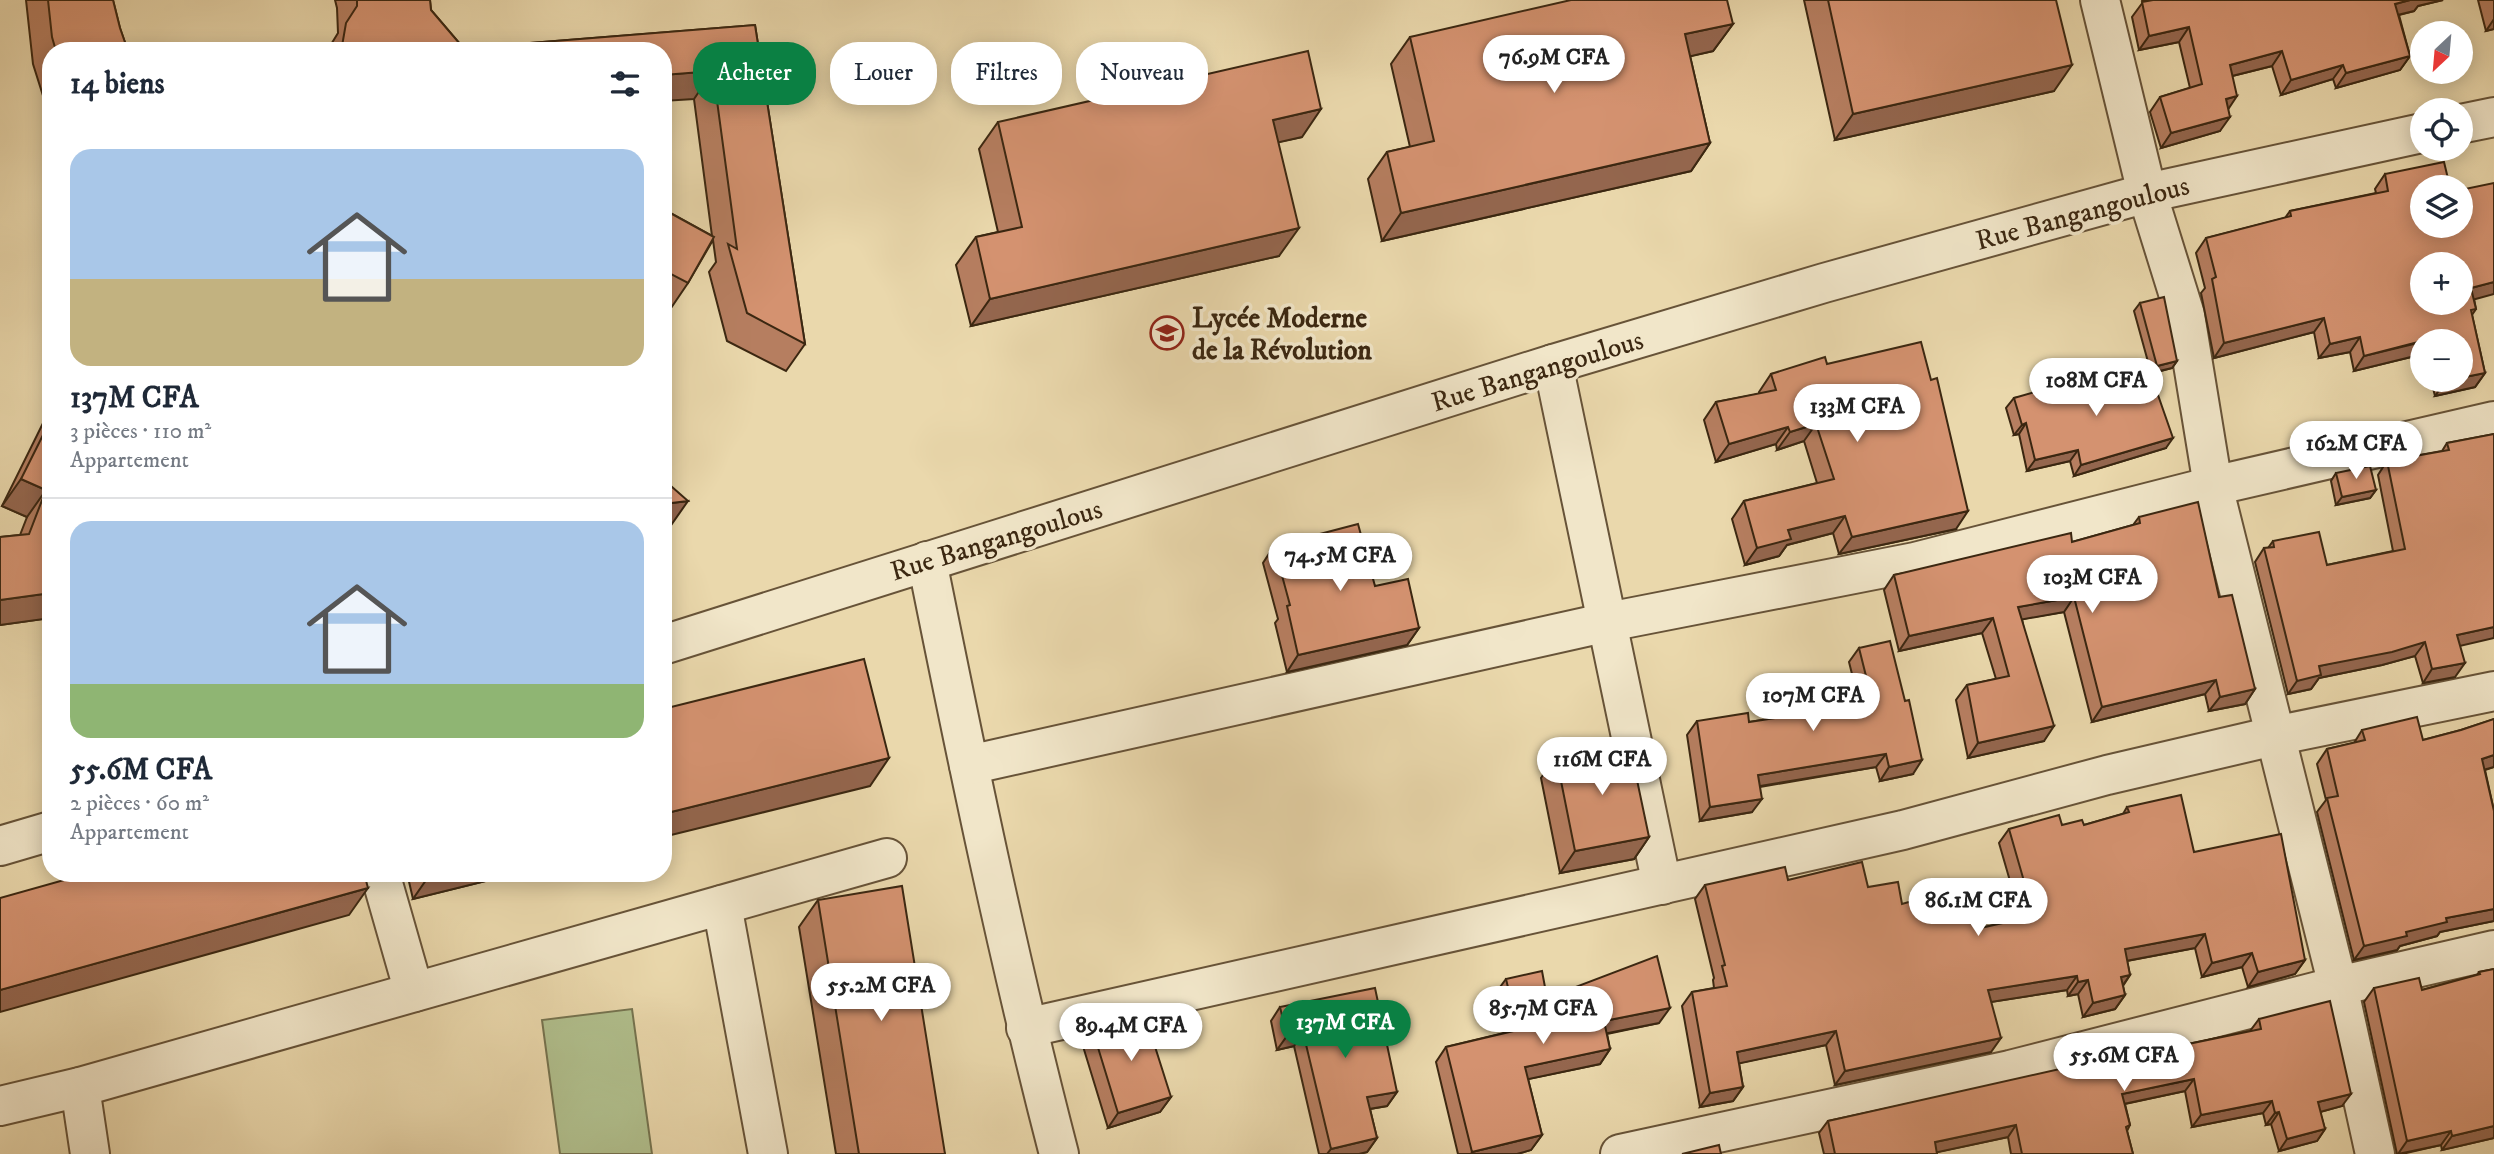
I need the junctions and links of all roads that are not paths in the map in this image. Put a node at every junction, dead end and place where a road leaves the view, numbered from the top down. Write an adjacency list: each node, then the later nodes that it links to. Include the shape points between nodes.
1 (2100, 0): 5 (street)
2 (2494, 117): 3 (street)
3 (2473, 121)
4 (2410, 136): 5 (street, Rue Bangangoulous)
5 (2147, 193): 6 (street, Rue Bangangoulous); 8 (street, via 2185,315)
6 (1553, 364): 9 (street, Rue Bangangoulous); 10 (street)
7 (2494, 421): 8 (street)
8 (2213, 486): 10 (street, via 1914,562); 13 (street)
9 (927, 561): 11 (street, Rue Bangangoulous); 14 (street)
10 (1608, 622): 14 (street); 19 (street)
11 (672, 642)
12 (2494, 691): 13 (street)
13 (2274, 736): 19 (street, via 1903,830); 22 (street)
14 (968, 765): 24 (street)
15 (42, 834): 16 (street)
16 (0, 846)
17 (887, 858): 20 (street)
18 (383, 882): 23 (street)
19 (1662, 885): 24 (street)
20 (722, 905): 23 (street); 29 (street)
21 (2494, 950): 22 (street)
22 (2338, 986): 27 (street); 32 (street)
23 (414, 992): 25 (street)
24 (1026, 1028): 30 (street)
25 (80, 1087): 26 (street); 28 (street)
26 (0, 1106)
27 (1730, 1142): 31 (street)
28 (90, 1154)
29 (768, 1154)
30 (1059, 1154)
31 (1620, 1154)
32 (2375, 1154)

